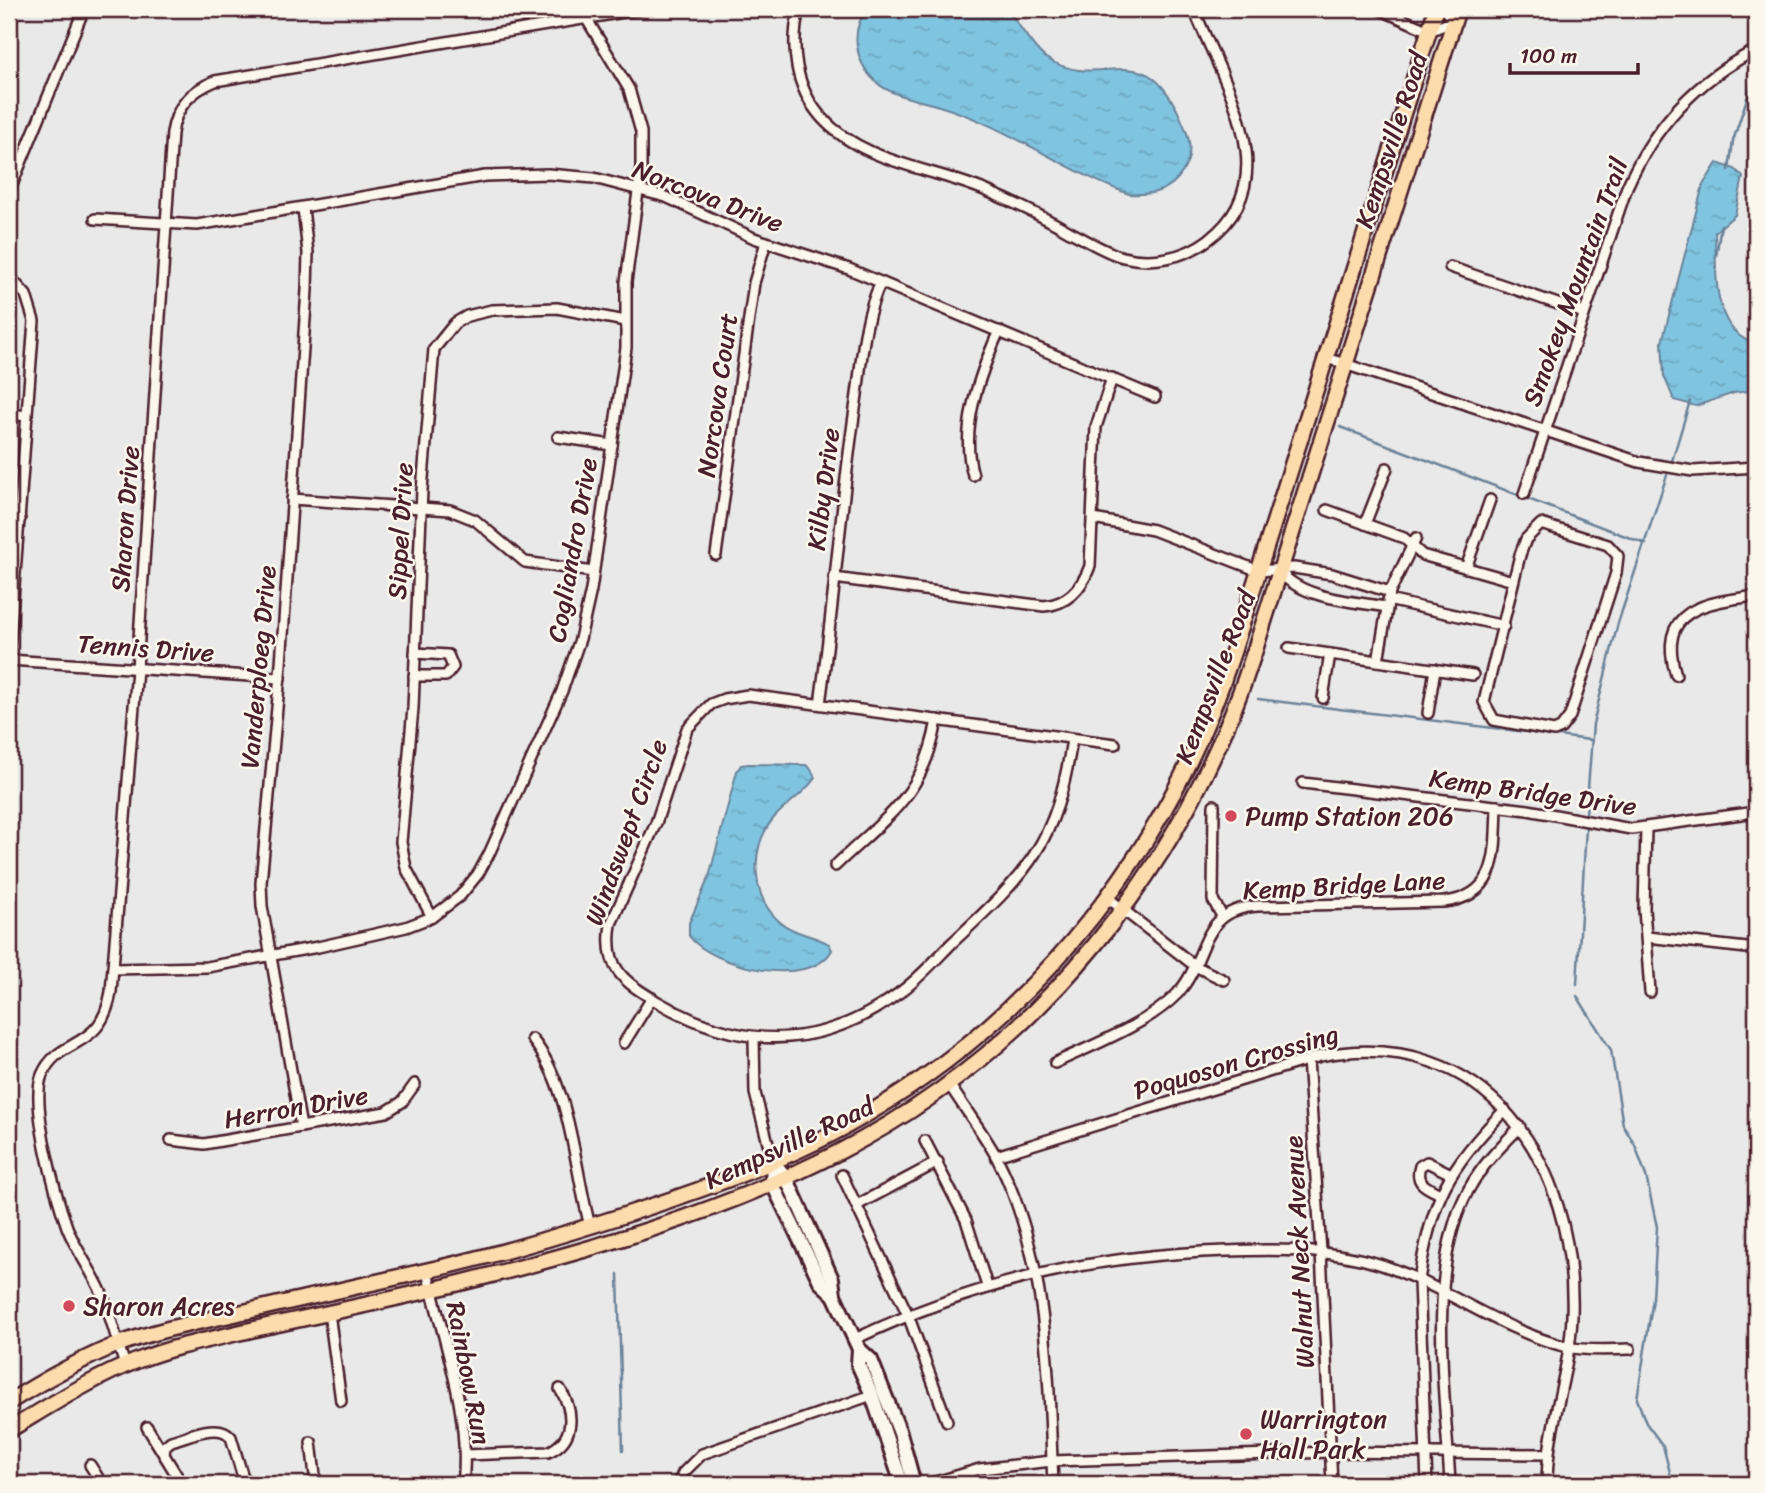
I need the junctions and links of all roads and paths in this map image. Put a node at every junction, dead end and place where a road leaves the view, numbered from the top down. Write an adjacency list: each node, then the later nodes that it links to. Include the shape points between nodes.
1 (642, 9): 8 (street, Sharon Drive)
2 (799, 9): 3 (street, via 794,38 801,82 821,117 849,142 985,190 1114,254 1148,260 1187,252 1213,236 1237,205 1248,171 1246,138)
3 (1194, 9)
4 (1379, 9): 10 (street)
5 (1436, 9): 10 (main road, Kempsville Road)
6 (1444, 9): 9 (street)
7 (81, 10): 13 (street)
8 (585, 13): 12 (street, Cogliandro Drive, via 621,72 637,111 642,154); 16 (street, Sharon Drive, via 202,86 181,105 173,124)
9 (1456, 15): 10 (street); 25 (main road, Kempsville Road)
10 (1429, 31): 24 (main road, Kempsville Road)
11 (1756, 50): 21 (street, Smokey Mountain Trail, via 1689,96 1644,151)
12 (639, 188): 14 (street, Norcova Drive, via 567,175 514,174); 17 (street, Norcova Drive); 22 (street, Cogliandro Drive)
13 (9, 192)
14 (303, 208): 16 (street, Norcova Drive, via 208,224); 37 (street, Vanderploeg Drive, via 308,253)
15 (95, 219): 16 (street, Norcova Drive)
16 (166, 224): 62 (street, Sharon Drive)
17 (766, 242): 20 (street, Norcova Drive); 46 (street, Norcova Court, via 754,283)
18 (1450, 267): 21 (street)
19 (9, 276): 29 (street, via 26,295 34,321)
20 (881, 282): 23 (street, Norcova Drive); 51 (street, Kilby Drive, via 871,303 866,332)
21 (1584, 313): 30 (street, Smokey Mountain Trail)
22 (625, 321): 32 (street, Cogliandro Drive, via 626,348); 39 (street, Sippel Drive, via 557,308 520,307 467,316 446,330 431,361)
23 (999, 331): 26 (street, Norcova Drive); 35 (street, via 975,400 969,439)
24 (1327, 358): 25 (street); 49 (main road, Kempsville Road)
25 (1346, 364): 30 (street); 50 (main road, Kempsville Road)
26 (1112, 378): 27 (street, Norcova Drive); 43 (street, via 1096,427)
27 (1156, 397)
28 (9, 414): 29 (street)
29 (27, 416): 42 (street)
30 (1544, 429): 33 (street, via 1667,468 1715,471); 36 (street, Smokey Mountain Trail)
31 (558, 437): 32 (street)
32 (612, 445): 48 (street, Cogliandro Drive)
33 (1756, 467)
34 (1387, 468): 44 (street)
35 (973, 475)
36 (1524, 494)
37 (292, 499): 39 (street); 67 (street, Vanderploeg Drive)
38 (1490, 500): 47 (street)
39 (421, 507): 48 (street, via 450,510 475,520 526,562); 58 (street, Sippel Drive)
40 (1327, 510): 44 (street)
41 (9, 518): 42 (street)
42 (20, 519): 57 (street)
43 (1093, 519): 49 (street, via 1153,530); 51 (street, via 1086,578 1069,598 1052,605)
44 (1365, 524): 45 (street)
45 (1414, 542): 47 (street, via 1422,555); 54 (street)
46 (716, 555)
47 (1466, 568): 52 (street)
48 (593, 572): 82 (street, Cogliandro Drive, via 572,667 489,853 460,896)
49 (1259, 572): 50 (street); 80 (main road, Kempsville Road, via 1197,747 1153,830)
50 (1279, 572): 54 (street, via 1294,568 1332,574); 54 (street, via 1290,584 1339,600); 81 (main road, Kempsville Road, via 1244,684 1210,764 1174,834)
51 (834, 578): 69 (street, Kilby Drive)
52 (1513, 581): 55 (street); 55 (street, via 1526,539 1541,524 1608,545 1618,556 1570,716 1561,728 1517,726 1489,715 1484,702)
53 (1756, 596): 66 (street, via 1708,602 1691,611 1673,641)
54 (1388, 600): 55 (street); 61 (street)
55 (1504, 626)
56 (1289, 648): 59 (street)
57 (9, 653)
58 (415, 653): 65 (street, Sippel Drive); 65 (street, via 448,655 453,667 446,676)
59 (1330, 654): 61 (street); 68 (street)
60 (9, 660): 62 (street, Tennis Drive)
61 (1378, 661): 63 (street)
62 (137, 669): 67 (street, Tennis Drive); 88 (street, Sharon Drive)
63 (1435, 669): 64 (street); 70 (street)
64 (1472, 675)
65 (414, 676): 82 (street, Sippel Drive, via 401,842 406,867)
66 (1676, 676)
67 (280, 678): 86 (street, Vanderploeg Drive, via 261,897)
68 (1323, 698)
69 (820, 704): 71 (street, Windswept Circle); 91 (street, Windswept Circle, via 736,696 711,704 687,729 656,823 611,924 608,942 619,975)
70 (1428, 713)
71 (937, 720): 72 (street, Windswept Circle); 79 (street, via 930,758 913,789)
72 (1072, 738): 73 (street, Windswept Circle); 92 (street, Windswept Circle, via 1060,804 1030,863 901,992 832,1030 790,1038)
73 (1115, 744)
74 (1303, 783): 76 (street, Kemp Bridge Drive)
75 (1214, 805): 83 (street, via 1213,900)
76 (1497, 806): 78 (street, Kemp Bridge Drive); 83 (street, Kemp Bridge Lane, via 1491,870 1482,886 1466,898 1245,906)
77 (1756, 812): 78 (street, Kemp Bridge Drive)
78 (1646, 828): 84 (street)
79 (835, 866)
80 (1108, 898): 81 (street); 105 (main road, Kempsville Road, via 1038,979 962,1049 867,1115)
81 (1123, 910): 87 (street); 98 (main road, Kempsville Road, via 1040,1005)
82 (432, 916): 86 (street, Cogliandro Drive, via 377,935)
83 (1222, 916): 87 (street, Kemp Bridge Lane)
84 (1647, 937): 85 (street); 90 (street)
85 (1756, 949)
86 (271, 955): 88 (street, Cogliandro Drive, via 183,970); 100 (street, Vanderploeg Drive)
87 (1195, 966): 89 (street); 96 (street, Kemp Bridge Lane, via 1175,996 1138,1022)
88 (113, 969): 125 (street, Sharon Drive, via 105,1018 89,1036 48,1065 38,1102 67,1227 101,1292)
89 (1224, 980)
90 (1650, 992)
91 (652, 998): 92 (street, Windswept Circle, via 715,1030); 94 (street)
92 (754, 1038): 105 (street, via 755,1093)
93 (532, 1039): 113 (street, via 547,1058 580,1167)
94 (624, 1043)
95 (1308, 1059): 99 (street, Poquoson Crossing, via 1374,1049 1415,1056 1462,1076); 104 (street, Poquoson Crossing); 114 (street, Walnut Neck Avenue)
96 (1055, 1063)
97 (415, 1084): 100 (street, Herron Drive, via 402,1102 386,1112)
98 (949, 1084): 104 (street); 109 (main road, Kempsville Road, via 869,1136)
99 (1505, 1110): 101 (street, Poquoson Crossing); 107 (street, via 1467,1149)
100 (301, 1127): 102 (street, Herron Drive, via 204,1144)
101 (1520, 1127): 120 (street, via 1468,1190 1449,1239); 126 (street, Poquoson Crossing, via 1547,1174 1570,1265)
102 (171, 1140)
103 (926, 1140): 106 (street)
104 (996, 1156): 116 (street)
105 (773, 1162): 109 (street); 110 (street); 113 (main road, Kempsville Road)
106 (938, 1162): 112 (street); 118 (street, via 969,1227)
107 (1451, 1174): 111 (street); 111 (street, via 1427,1162 1420,1166 1421,1184)
108 (842, 1175): 112 (street)
109 (786, 1177): 110 (main road, Kempsville Road); 121 (street, via 832,1279)
110 (772, 1183): 119 (main road, Kempsville Road, via 620,1237); 121 (street, via 821,1283)
111 (1440, 1194): 117 (street)
112 (857, 1205): 123 (street)
113 (590, 1226): 115 (main road, Kempsville Road)
114 (1321, 1252): 116 (street, via 1150,1255); 117 (street, via 1380,1265); 137 (street, Walnut Neck Avenue)
115 (427, 1271): 119 (street, Rainbow Run); 125 (main road, Kempsville Road, via 168,1329)
116 (1037, 1273): 118 (street); 143 (street, via 1048,1353)
117 (1419, 1281): 120 (street); 138 (street)
118 (987, 1286): 123 (street)
119 (431, 1290): 122 (main road, Kempsville Road); 142 (street, Rainbow Run, via 459,1405)
120 (1442, 1292): 126 (street, via 1502,1323); 139 (street)
121 (834, 1295): 124 (street)
122 (329, 1313): 128 (main road, Kempsville Road, via 179,1347); 131 (street)
123 (908, 1315): 124 (street); 133 (street)
124 (857, 1344): 130 (street, via 858,1364); 152 (street, via 870,1360 900,1433)
125 (118, 1345): 128 (street, Sharon Drive); 132 (main road, Kempsville Road)
126 (1569, 1347): 127 (street); 140 (street, Poquoson Crossing)
127 (1630, 1349)
128 (125, 1365): 135 (main road, Kempsville Road)
129 (560, 1389): 142 (street, via 569,1408 570,1427 566,1440 556,1448)
130 (872, 1395): 150 (street, via 702,1454 691,1462); 151 (street)
131 (341, 1401)
132 (9, 1402)
133 (947, 1421)
134 (147, 1427): 141 (street)
135 (9, 1430)
136 (311, 1442): 148 (street)
137 (1331, 1452): 138 (street); 143 (street); 155 (street, Walnut Neck Avenue)
138 (1426, 1452): 139 (street); 156 (street)
139 (1449, 1452): 140 (street); 157 (street)
140 (1547, 1454): 158 (street, Poquoson Crossing)
141 (164, 1455): 146 (street); 147 (street, via 171,1441 226,1431)
142 (465, 1455): 149 (street, Rainbow Run)
143 (1052, 1461): 153 (street, via 980,1469); 154 (street)
144 (90, 1465): 145 (street)
145 (102, 1484)
146 (182, 1484)
147 (245, 1484)
148 (316, 1484)
149 (463, 1484)
150 (678, 1484)
151 (902, 1484)
152 (914, 1484)
153 (929, 1484)
154 (1053, 1484)
155 (1332, 1484)
156 (1427, 1484)
157 (1450, 1484)
158 (1547, 1484)

